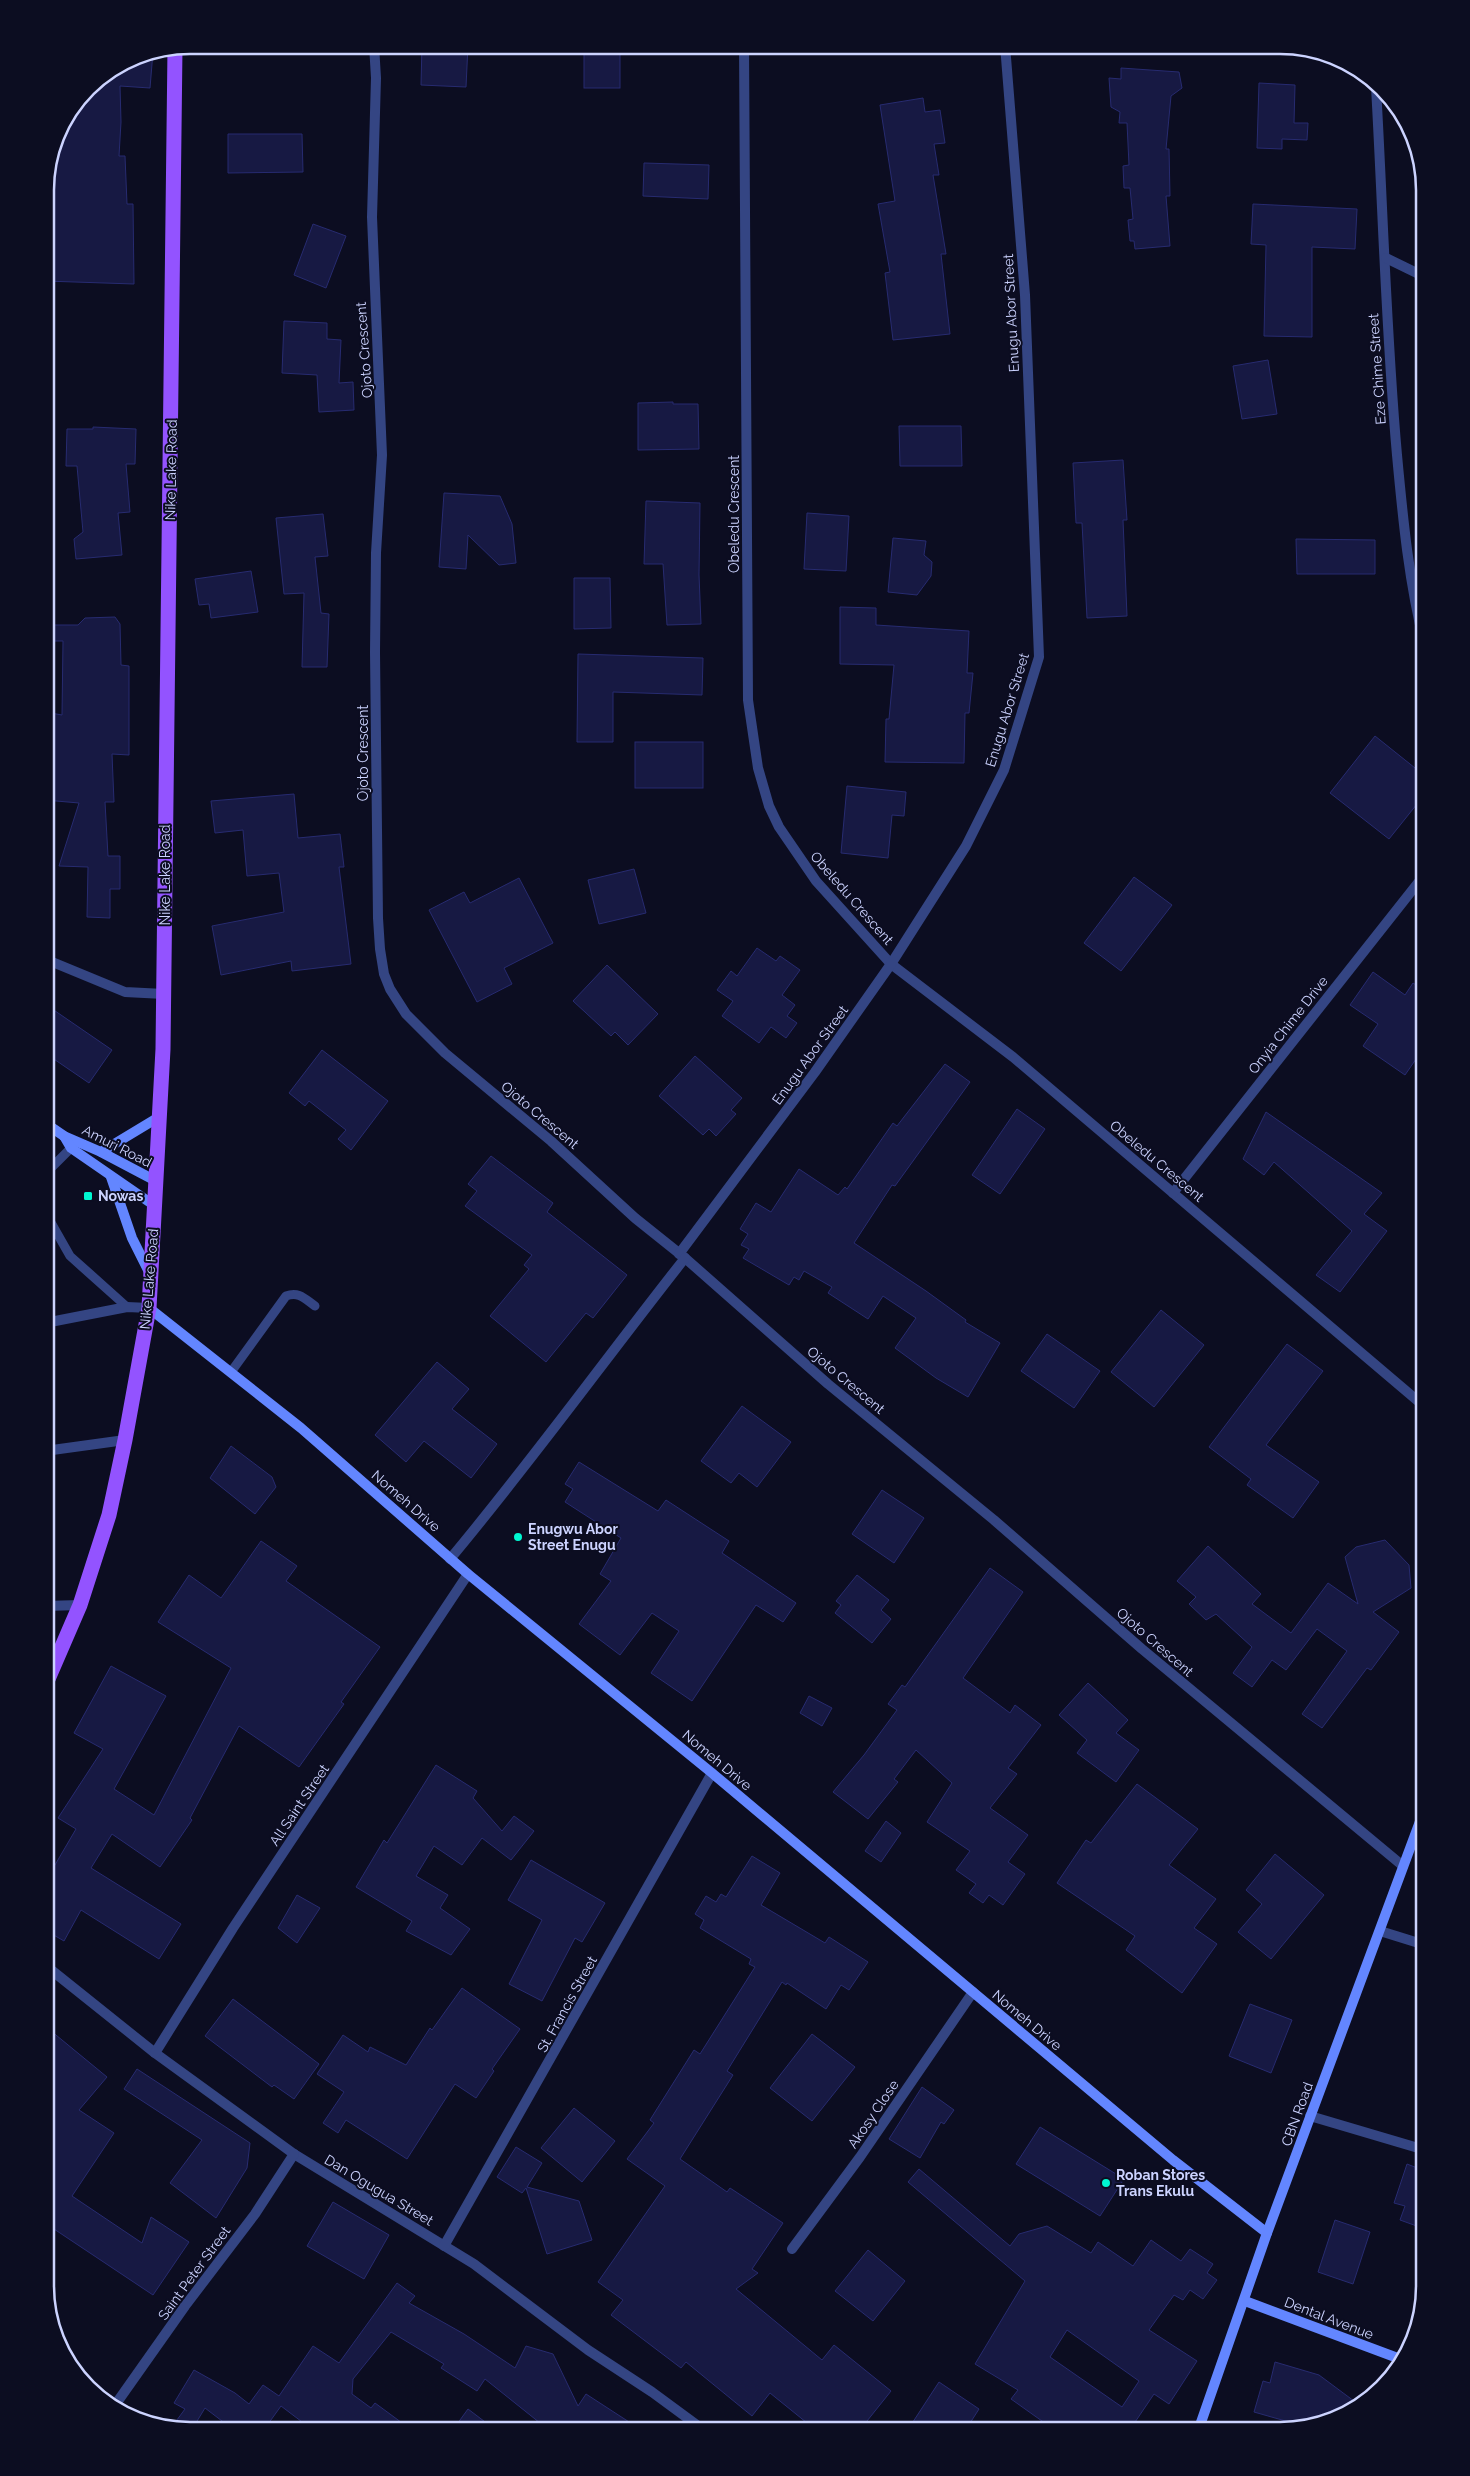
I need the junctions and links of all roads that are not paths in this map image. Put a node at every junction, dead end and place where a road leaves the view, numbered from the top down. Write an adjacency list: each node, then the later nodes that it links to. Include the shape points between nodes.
1 (375, 54): 24 (street, Ojoto Crescent, via 372,217 382,455 376,553 376,813 384,974 406,1014 445,1053)
2 (744, 54): 11 (street, Obeledu Crescent, via 748,693 752,743 769,806 792,849 816,881)
3 (1006, 54): 11 (street, Enugu Abor Street, via 1025,295 1039,657 1007,763 994,794 966,846)
4 (175, 55): 12 (main road, Nike Lake Road)
5 (1376, 94): 6 (street, Eze Chime Street)
6 (1386, 258): 7 (street); 8 (street, Eze Chime Street, via 1391,382 1403,530)
7 (1416, 273)
8 (1416, 605)
9 (1416, 885): 21 (street, Onyia Chime Drive)
10 (54, 963): 12 (street, via 125,992)
11 (891, 964): 21 (street, Obeledu Crescent, via 1013,1057); 24 (street, Enugu Abor Street)
12 (164, 994): 13 (main road, Nike Lake Road)
13 (159, 1117): 17 (main road); 20 (main road, Nike Lake Road)
14 (54, 1129): 15 (main road, Amuri Road)
15 (64, 1136): 16 (main road, Amuri Road); 17 (main road, Amuri Road)
16 (71, 1148): 18 (lane); 19 (main road, Amuri Road)
17 (101, 1152): 20 (main road, Amuri Road)
18 (54, 1165)
19 (111, 1177): 22 (main road, Amuri Road); 25 (main road, via 132,1238)
20 (156, 1181): 22 (main road, Nike Lake Road)
21 (1173, 1193): 31 (street, Obeledu Crescent)
22 (155, 1206): 25 (main road, Nike Lake Road)
23 (54, 1228): 27 (lane, via 70,1256)
24 (682, 1256): 34 (street, Enugu Abor Street, via 517,1478); 41 (street, Ojoto Crescent, via 828,1384)
25 (151, 1275): 28 (main road, Nike Lake Road)
26 (315, 1306): 30 (lane, via 300,1294 286,1296)
27 (127, 1308): 28 (street); 29 (street)
28 (149, 1308): 30 (main road, Nomeh Drive); 32 (main road, Nike Lake Road)
29 (54, 1321)
30 (231, 1372): 34 (main road, Nomeh Drive, via 308,1434)
31 (1416, 1399)
32 (125, 1440): 33 (street); 36 (main road, Nike Lake Road, via 109,1515)
33 (54, 1450)
34 (450, 1559): 35 (main road, Nomeh Drive)
35 (468, 1574): 39 (main road, Nomeh Drive); 46 (street, All Saint Street, via 233,1928)
36 (80, 1605): 37 (street); 38 (main road, Nike Lake Road)
37 (54, 1606)
38 (54, 1665)
39 (712, 1773): 45 (main road, Nomeh Drive); 51 (street, St. Francis Street)
40 (1416, 1832): 41 (main road, CBN Road)
41 (1403, 1866): 42 (main road, CBN Road)
42 (1380, 1931): 43 (street); 47 (main road, CBN Road)
43 (1416, 1942)
44 (54, 1972): 46 (street, Dan Ogugua Street)
45 (973, 1992): 50 (main road, Nomeh Drive, via 1173,2160); 52 (street, Akosy Close)
46 (155, 2053): 49 (street, Dan Ogugua Street)
47 (1310, 2116): 48 (street); 50 (main road, CBN Road)
48 (1416, 2147)
49 (294, 2154): 51 (street, Dan Ogugua Street); 55 (street, Saint Peter Street, via 255,2214)
50 (1268, 2233): 53 (main road, CBN Road)
51 (444, 2246): 56 (street, Dan Ogugua Street, via 474,2264 588,2350)
52 (792, 2250)
53 (1245, 2301): 54 (main road, Dental Avenue); 57 (main road, CBN Road)
54 (1396, 2357)
55 (118, 2401)
56 (693, 2422)
57 (1201, 2422)

